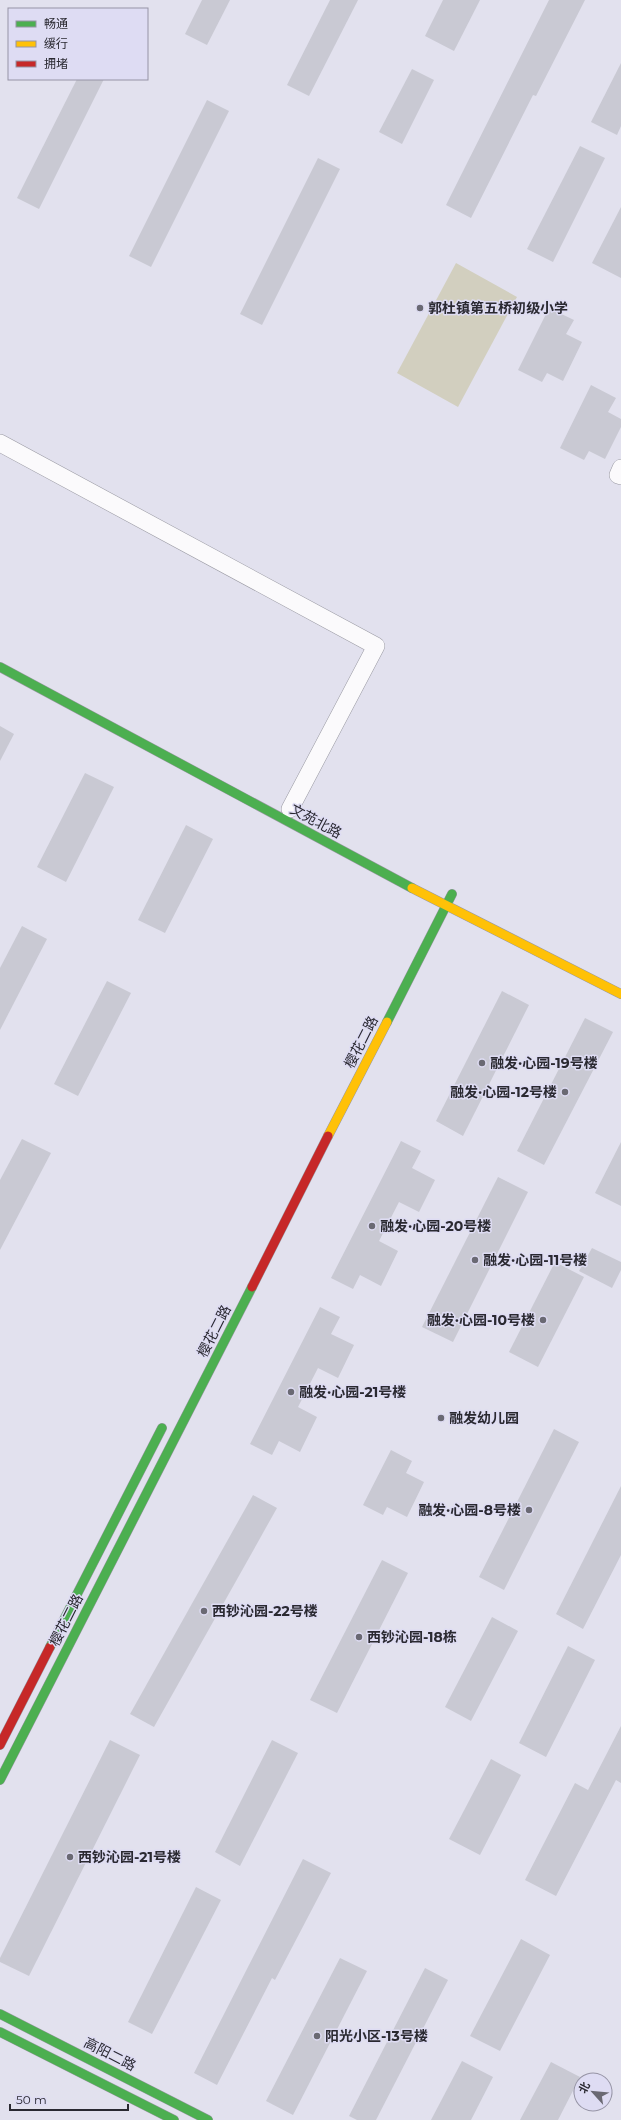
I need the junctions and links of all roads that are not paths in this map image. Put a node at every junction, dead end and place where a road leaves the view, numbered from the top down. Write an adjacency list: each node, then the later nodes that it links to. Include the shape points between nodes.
1 (0, 443): 5 (street, via 376,646)
2 (621, 468): 3 (street, via 618,474)
3 (621, 476)
4 (0, 668): 6 (street, 文苑北路)
5 (290, 809)
6 (432, 904): 7 (street, 文苑北路); 7 (street, 樱花二路, via 449,893)
7 (446, 906): 8 (street, 文苑北路); 11 (street, 樱花二路)
8 (621, 994)
9 (168, 1418): 10 (street, 樱花二路)
10 (0, 1745)
11 (0, 1780)
12 (0, 2014): 15 (street, 高阳二路)
13 (0, 2032): 14 (street)
14 (174, 2120)
15 (208, 2120)

